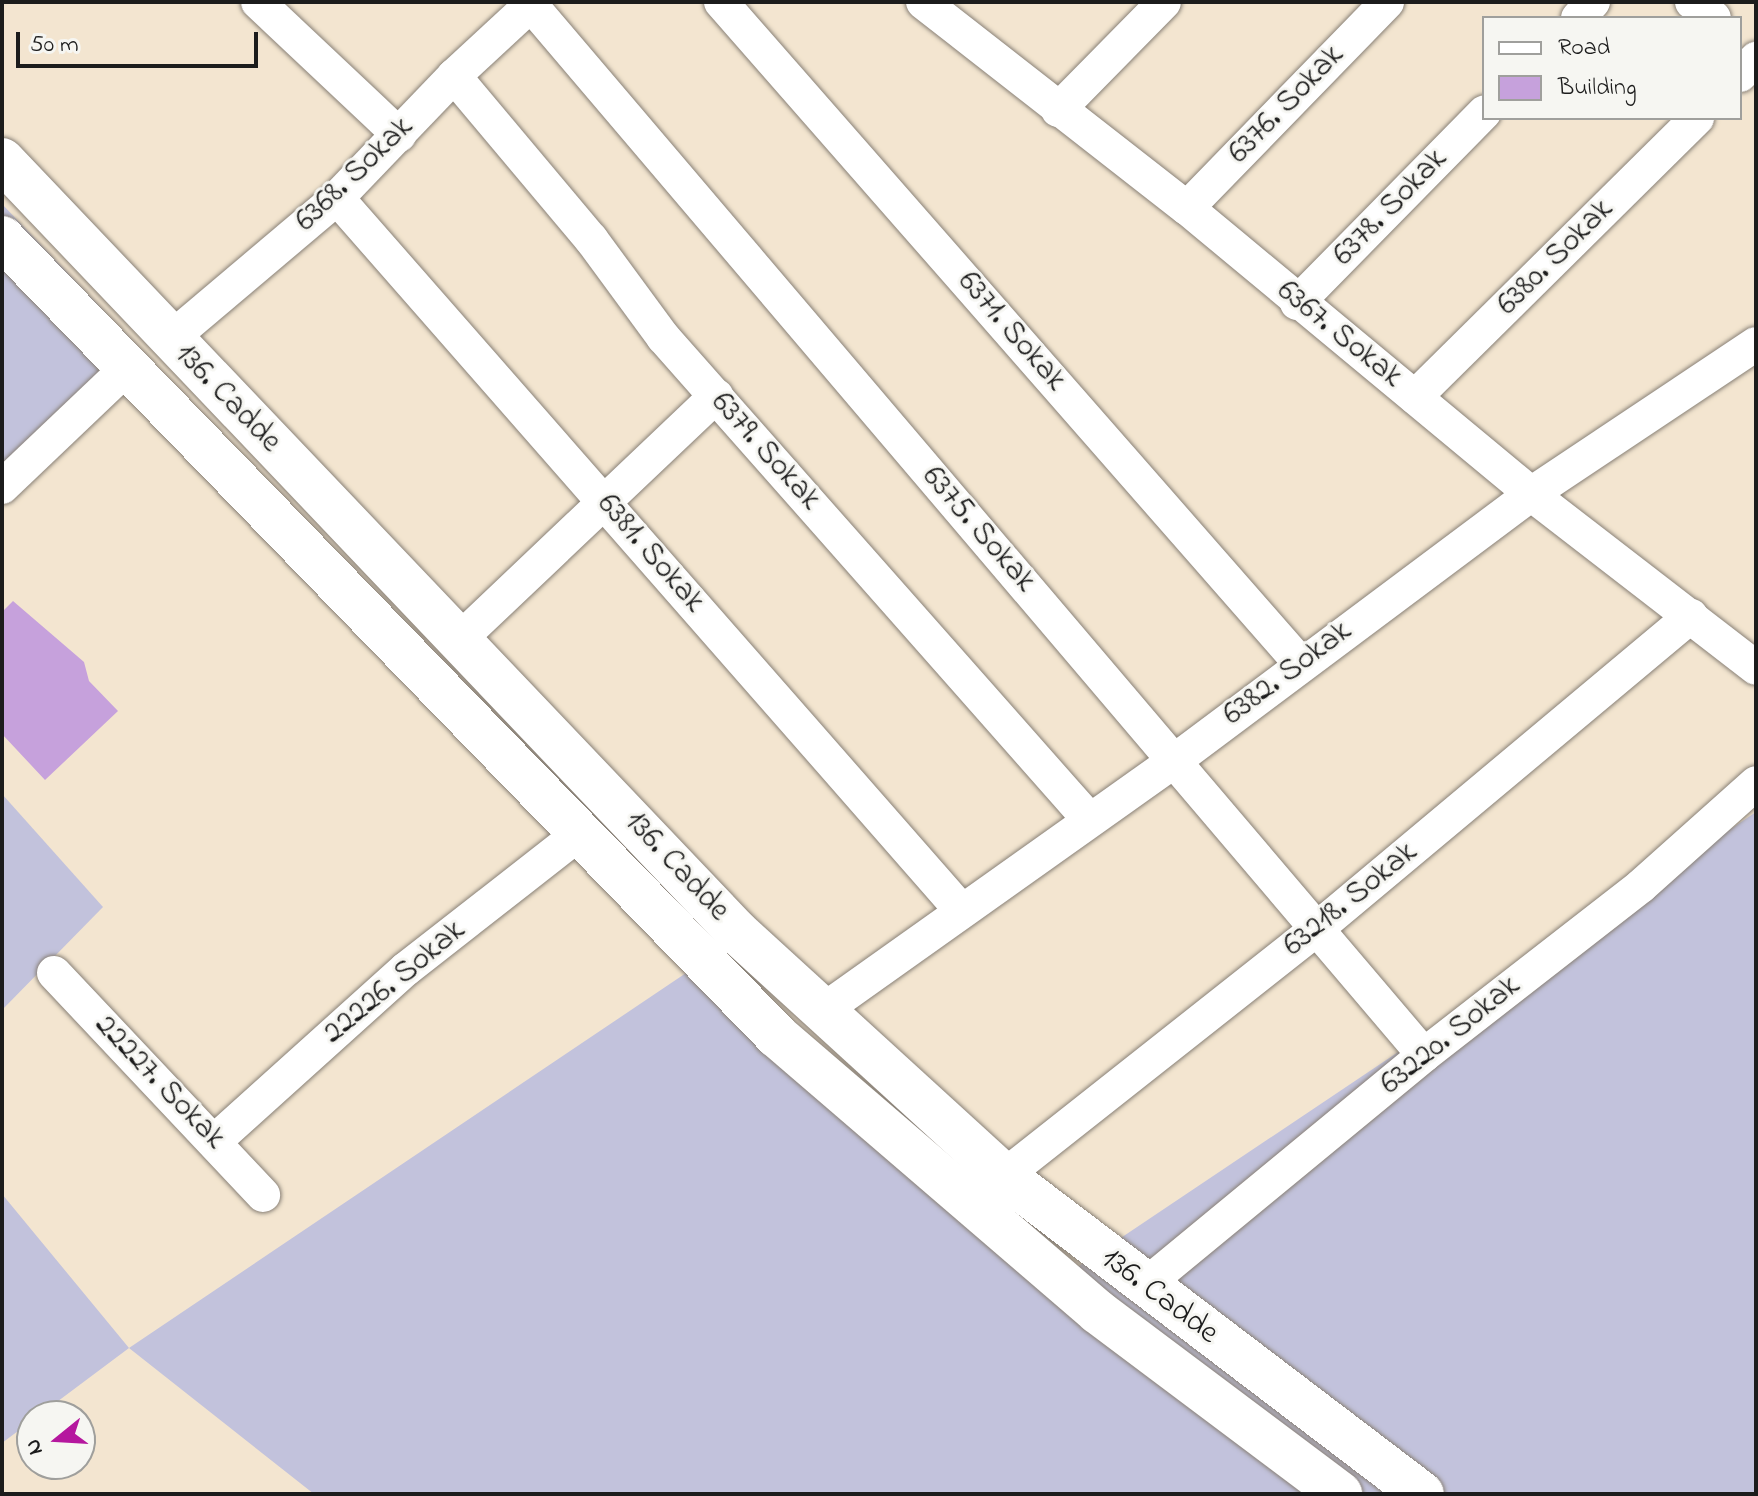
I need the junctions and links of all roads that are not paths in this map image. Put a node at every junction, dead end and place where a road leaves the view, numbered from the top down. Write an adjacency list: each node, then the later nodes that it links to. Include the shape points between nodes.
1 (258, 2): 13 (street)
2 (721, 2): 29 (street, 6371. Sokak)
3 (923, 2): 10 (street, 6367. Sokak)
4 (1164, 2): 10 (street)
5 (1387, 2): 16 (street, 6376. Sokak)
6 (1692, 2): 8 (street)
7 (533, 3): 9 (street, 6368. Sokak); 31 (street, 6375. Sokak)
8 (1711, 16)
9 (454, 76): 13 (street, 6368. Sokak); 22 (street, 6379. Sokak)
10 (1058, 110): 16 (street, 6367. Sokak)
11 (1482, 115): 18 (street, 6378. Sokak)
12 (1695, 120): 23 (street, 6380. Sokak)
13 (399, 135): 15 (street, 6368. Sokak)
14 (2, 160): 19 (street, 136. Cadde)
15 (337, 198): 19 (street, 6368. Sokak); 26 (street, 6381. Sokak)
16 (1187, 208): 18 (street, 6367. Sokak)
17 (2, 238): 21 (street, 136. Cadde)
18 (1297, 303): 23 (street, 6367. Sokak)
19 (169, 340): 28 (street, 136. Cadde)
20 (1756, 344): 25 (street, 6382. Sokak)
21 (128, 367): 24 (street); 34 (street, 136. Cadde)
22 (716, 396): 26 (street); 33 (street, 6379. Sokak)
23 (1415, 397): 25 (street, 6367. Sokak)
24 (2, 487)
25 (1531, 494): 27 (street, 6367. Sokak); 29 (street, 6382. Sokak)
26 (608, 504): 28 (street); 35 (street, 6381. Sokak)
27 (1691, 616): 30 (street, 6367. Sokak); 36 (street, 63218. Sokak)
28 (461, 638): 38 (street, 136. Cadde, via 737,932)
29 (1300, 663): 31 (street, 6382. Sokak)
30 (1756, 668)
31 (1173, 762): 33 (street, 6382. Sokak); 36 (street, 6375. Sokak, via 1239,844)
32 (1756, 783): 39 (street, 63220. Sokak, via 1641,886)
33 (1088, 818): 35 (street, 6382. Sokak)
34 (580, 833): 40 (street, 22226. Sokak, via 406,969); 44 (street, 136. Cadde, via 777,1036 1098,1312)
35 (961, 910): 38 (street, 6382. Sokak)
36 (1319, 927): 39 (street, 6375. Sokak); 41 (street, 63218. Sokak)
37 (54, 973): 40 (street, 22227. Sokak)
38 (825, 1009): 41 (street, 136. Cadde)
39 (1424, 1055): 43 (street, 63220. Sokak)
40 (216, 1140): 42 (street, 22227. Sokak)
41 (1004, 1176): 43 (street, 136. Cadde)
42 (263, 1195)
43 (1144, 1286): 45 (street, 136. Cadde)
44 (1340, 1494)
45 (1422, 1494)

